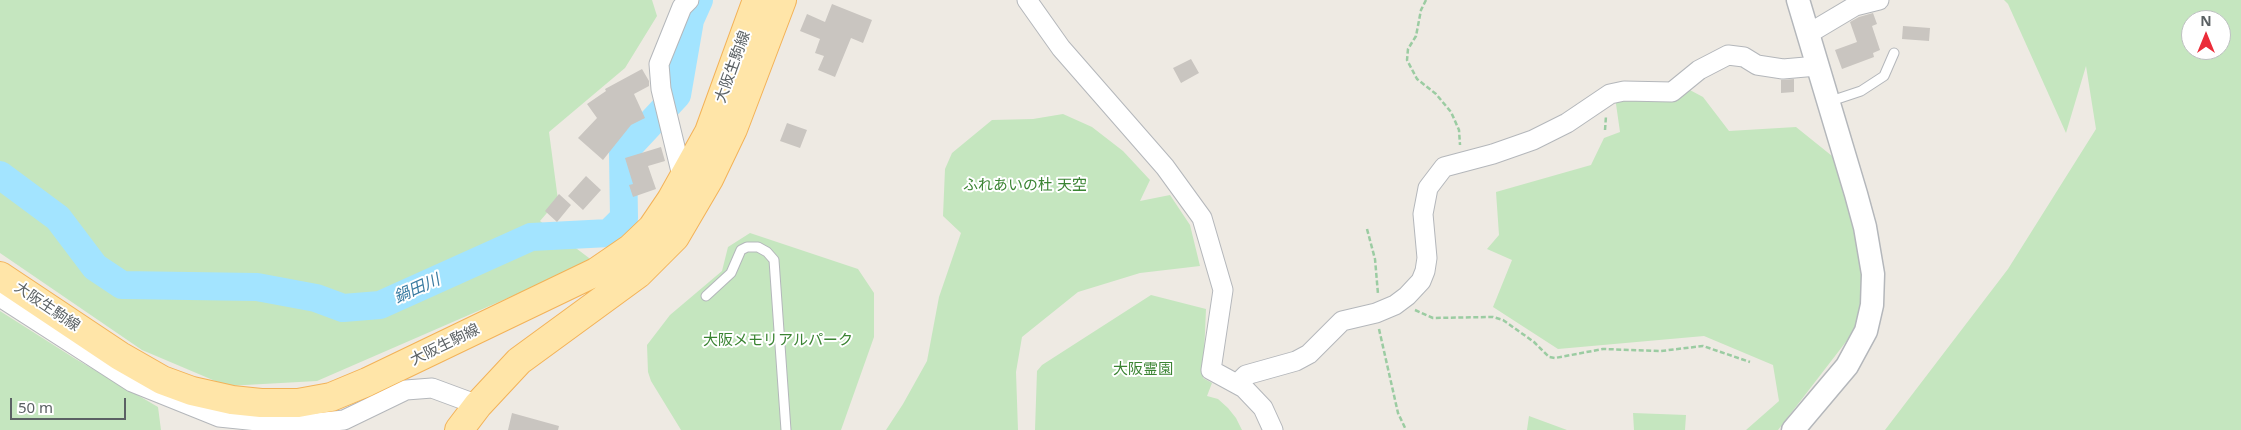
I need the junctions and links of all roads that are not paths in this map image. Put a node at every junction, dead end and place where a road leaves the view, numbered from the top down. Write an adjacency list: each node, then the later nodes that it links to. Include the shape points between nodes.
1 (689, 0): 11 (street, via 682,7 659,64 661,89)
2 (758, 0): 11 (main road, 大阪生駒線, via 709,132)
3 (782, 0): 16 (main road, 大阪生駒線, via 733,128 709,179 675,237 638,274 519,361)
4 (1027, 0): 15 (street, via 1061,48 1165,167 1202,218 1223,290 1211,370)
5 (1798, 0): 7 (street)
6 (1879, 0): 7 (street, via 1855,6)
7 (1808, 34): 9 (street)
8 (1894, 53): 10 (lane, via 1884,76 1861,91)
9 (1817, 66): 10 (street); 15 (street, via 1784,69 1757,65 1744,57 1728,55 1699,70 1672,92 1624,91 1610,94 1567,123 1533,140 1444,166 1428,188 1423,214 1427,258 1421,281 1395,306 1376,314 1342,321 1309,354 1296,361 1246,375)
10 (1827, 102): 17 (street, via 1865,227 1874,274 1872,305 1866,331 1847,366)
11 (683, 180): 12 (main road, 大阪生駒線, via 652,228 631,248 596,272 368,382 331,397 298,403 232,400 162,380)
12 (0, 276)
13 (0, 296): 16 (street, via 132,382 219,416 296,425 344,420 406,390 432,388)
14 (706, 296): 19 (lane, via 731,273 741,250 758,247 774,260)
15 (1237, 384): 20 (street, via 1263,408)
16 (478, 405): 18 (main road, 大阪生駒線)
17 (1795, 427)
18 (459, 430)
19 (786, 430)
20 (1273, 430)

